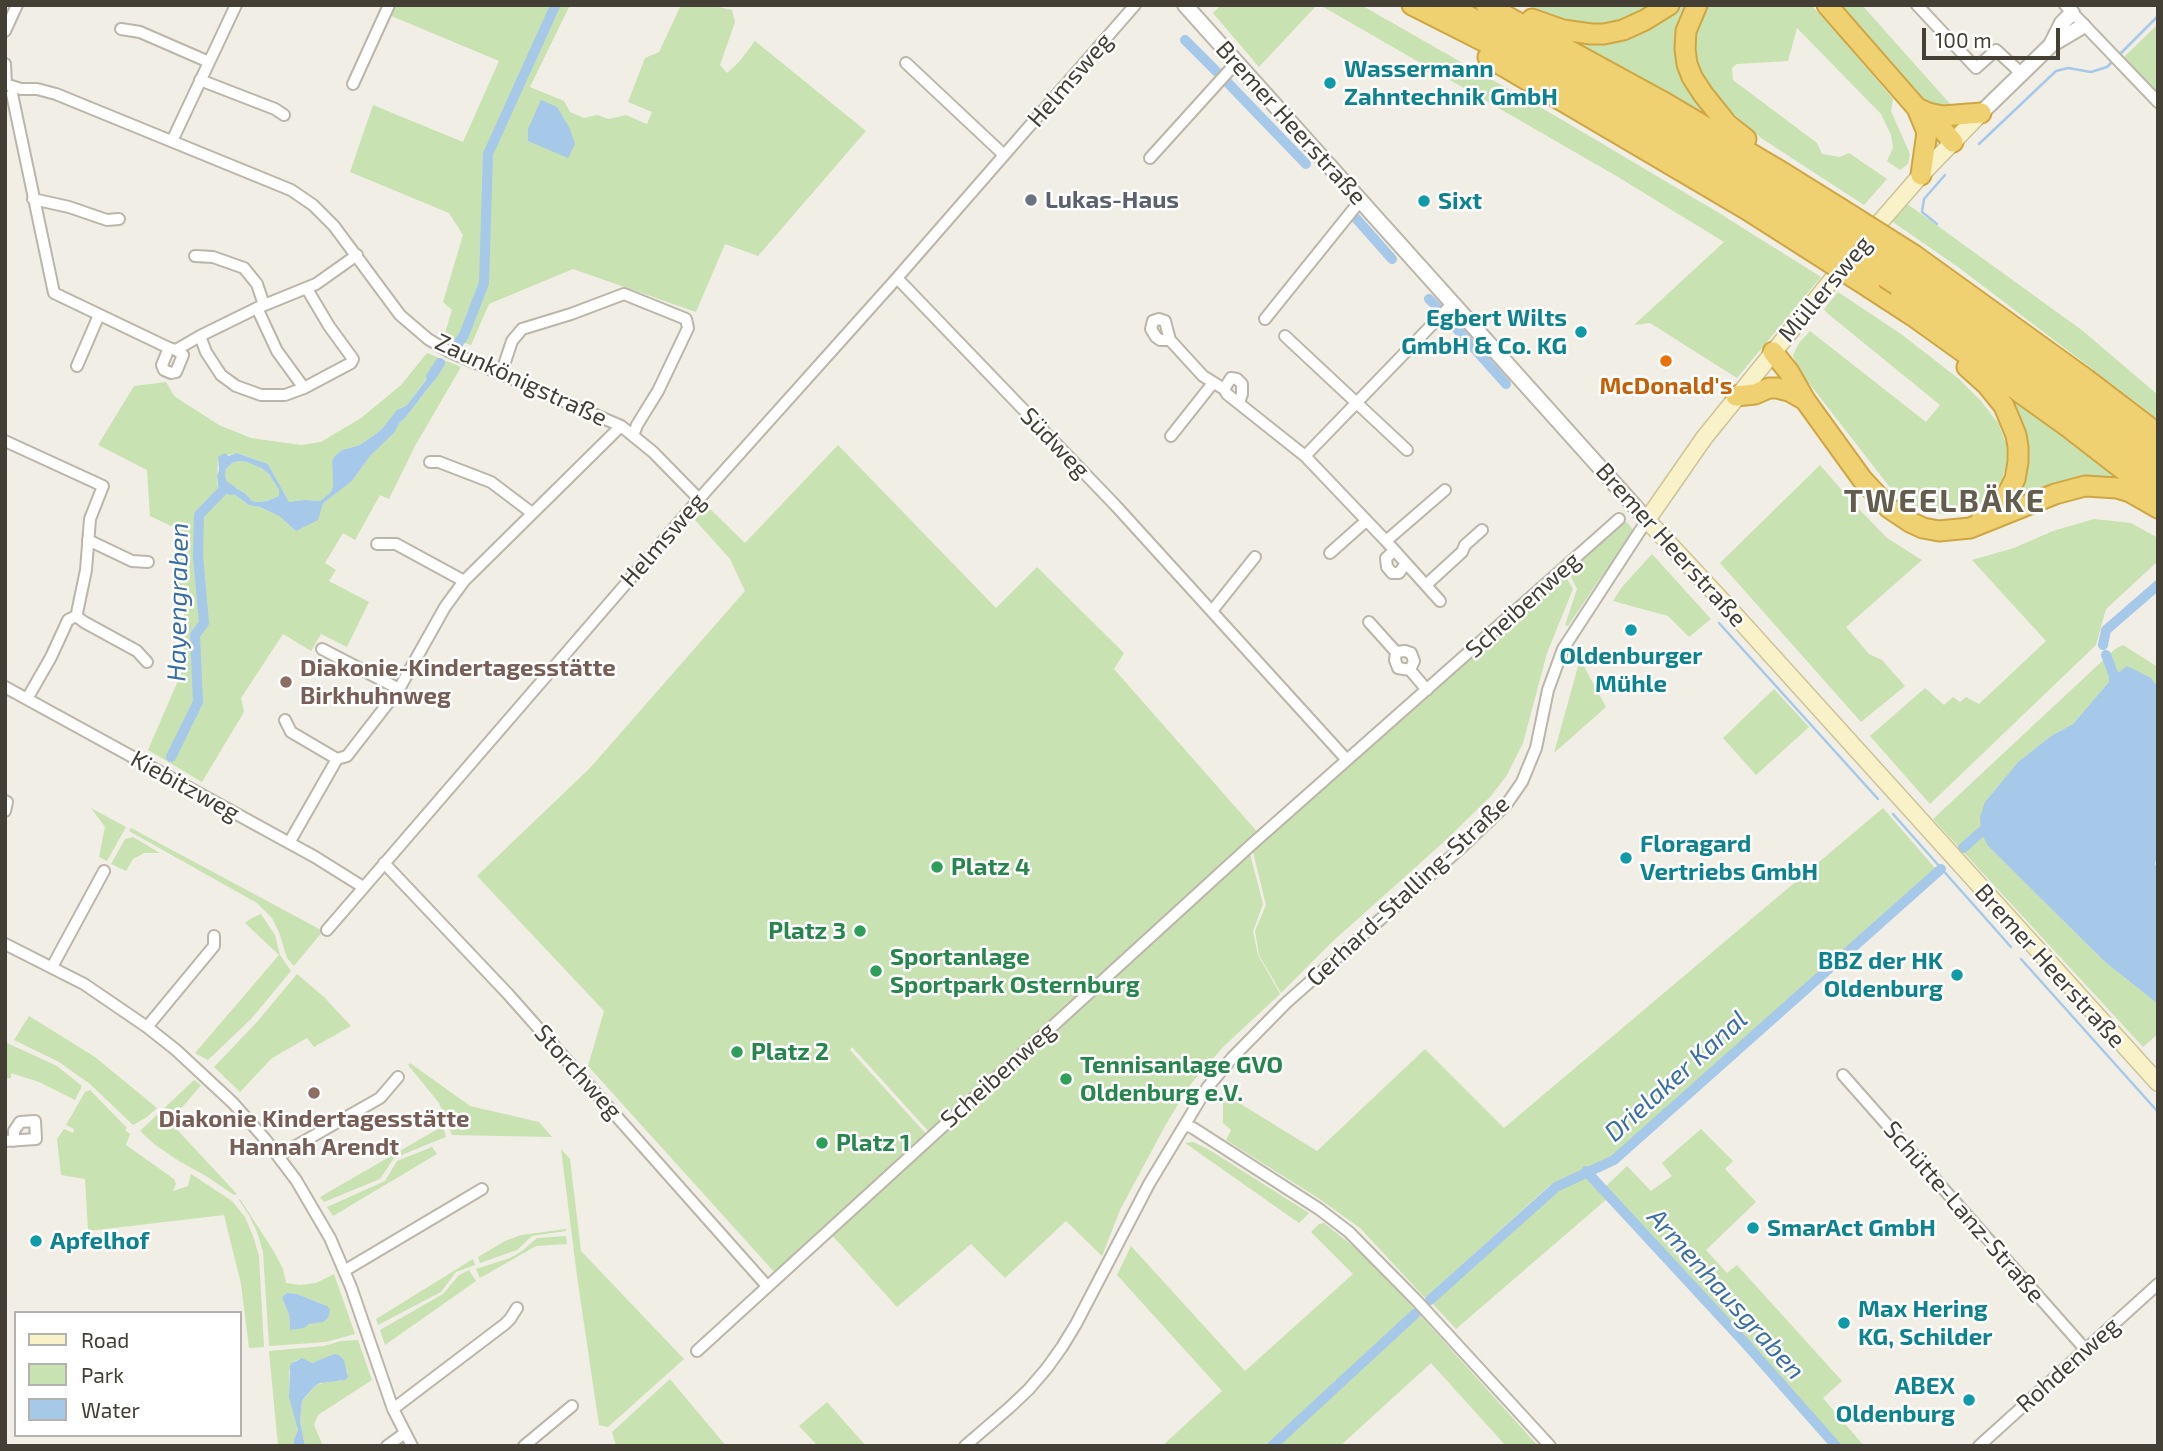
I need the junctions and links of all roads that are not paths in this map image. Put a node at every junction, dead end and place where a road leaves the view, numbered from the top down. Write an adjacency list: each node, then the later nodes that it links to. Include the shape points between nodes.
1 (17, 5): 16 (street)
2 (236, 5): 18 (street)
3 (389, 5): 24 (street)
4 (1135, 5): 32 (street, Helmsweg)
5 (1185, 5): 19 (street, Bremer Heerstraße)
6 (1410, 5): 39 (highway, via 1462,42 1746,209)
7 (1447, 5): 39 (highway, via 1602,86)
8 (1669, 5): 12 (highway, via 1623,30 1591,34)
9 (1698, 5): 34 (highway, via 1686,31 1692,77 1727,124)
10 (1827, 5): 29 (highway)
11 (1917, 5): 22 (street, via 1976,68 1996,50)
12 (1487, 6): 34 (highway)
13 (2068, 9): 14 (street); 17 (street, Müllersweg)
14 (2083, 26): 17 (street, Müllersweg); 26 (street)
15 (121, 29): 18 (street, via 140,32)
16 (5, 31)
17 (2051, 45): 22 (street, Müllersweg)
18 (209, 62): 23 (street)
19 (1236, 63): 33 (street); 37 (street, Bremer Heerstraße)
20 (5, 64): 25 (street)
21 (906, 64): 32 (street)
22 (2022, 74): 27 (street, Müllersweg)
23 (200, 80): 28 (street); 30 (street)
24 (354, 84)
25 (10, 89): 30 (street, Zaunkönigstraße, via 56,94); 36 (street)
26 (2158, 102)
27 (1981, 113): 29 (highway); 31 (main road, Müllersweg)
28 (285, 115)
29 (1924, 117): 31 (highway); 35 (highway)
30 (172, 141): 40 (street, Zaunkönigstraße, via 291,190 313,205)
31 (1949, 146): 35 (main road, Müllersweg)
32 (1004, 155): 43 (street, Helmsweg)
33 (1150, 158)
34 (1780, 170): 39 (highway)
35 (1921, 175): 53 (main road, Müllersweg)
36 (33, 199): 38 (street, via 107,220); 47 (street, via 54,293)
37 (1360, 201): 45 (street, Bremer Heerstraße); 49 (street)
38 (119, 219)
39 (1821, 226): 42 (highway, bridge); 42 (highway, bridge)
40 (357, 255): 44 (street); 55 (street, Zaunkönigstraße, via 415,329 442,348)
41 (195, 256): 46 (street, via 243,268 257,284)
42 (1901, 277): 48 (highway); 64 (highway, via 2087,379); 70 (highway, via 1998,334); 72 (highway)
43 (897, 278): 75 (street, Helmsweg); 94 (street, Südweg)
44 (307, 289): 46 (street); 57 (street, via 353,359)
45 (1453, 303): 61 (street); 79 (street, Bremer Heerstraße)
46 (260, 306): 50 (street); 57 (street, via 277,351)
47 (99, 315): 50 (street, via 173,349); 54 (street)
48 (1913, 316): 74 (highway); 81 (highway, via 1987,386 2004,406 2016,435 2015,479 1999,505)
49 (1265, 319)
50 (200, 336): 57 (street, via 221,374 236,386 261,396 285,396)
51 (1285, 336): 61 (street)
52 (1170, 340): 56 (street)
53 (1769, 356): 59 (highway); 60 (main road, Müllersweg)
54 (76, 366)
55 (501, 374): 63 (street, Zaunkönigstraße); 65 (street, via 512,341 522,329 624,294 686,319 688,328)
56 (1213, 383): 58 (street); 66 (street)
57 (304, 388)
58 (1224, 389): 62 (street); 62 (street, via 1231,378 1237,379 1242,384)
59 (1797, 395): 60 (highway, via 1769,388); 81 (highway, via 1889,509 1923,528)
60 (1736, 396): 79 (main road, Müllersweg)
61 (1358, 401): 68 (street); 69 (street)
62 (1239, 403): 69 (street)
63 (621, 426): 65 (street, Zaunkönigstraße); 77 (street)
64 (2158, 434)
65 (633, 436): 75 (street, Zaunkönigstraße)
66 (1171, 436)
67 (5, 442): 83 (street, via 103,486 90,519)
68 (1408, 450)
69 (1305, 456): 80 (street)
70 (2158, 456)
71 (430, 462): 77 (street, via 491,482)
72 (2158, 476)
73 (1445, 489): 84 (street)
74 (2158, 497)
75 (699, 499): 109 (street, Helmsweg)
76 (2158, 508): 81 (highway, via 2117,488 2085,486)
77 (532, 513): 91 (street)
78 (1619, 519): 101 (street, Scheibenweg)
79 (1647, 520): 119 (main road, Bremer Heerstraße); 120 (street, Gerhard-Stalling-Straße, via 1563,649 1548,690 1536,748 1506,805 1256,1031 1207,1088)
80 (1366, 521): 84 (street); 87 (street)
81 (1970, 528)
82 (1482, 530): 92 (street)
83 (88, 540): 89 (street, via 132,561); 95 (street)
84 (1386, 541): 86 (street)
85 (377, 544): 91 (street, via 396,544)
86 (1394, 551): 90 (street); 90 (street, via 1386,558 1392,573 1399,573)
87 (1330, 553)
88 (1255, 557): 94 (street)
89 (148, 562)
90 (1406, 563): 92 (street)
91 (464, 581): 100 (street)
92 (1426, 585): 93 (street)
93 (1440, 601)
94 (1212, 611): 105 (street, Südweg)
95 (76, 616): 98 (street, via 138,651); 102 (street, via 68,620)
96 (1369, 622): 101 (street, via 1396,652 1411,653 1410,670)
97 (322, 649): 100 (street)
98 (147, 662)
99 (5, 687): 102 (street, Kiebitzweg)
100 (399, 689): 104 (street, via 347,755)
101 (1427, 690): 105 (street, Scheibenweg)
102 (27, 699): 108 (street, Kiebitzweg)
103 (285, 720): 104 (street, via 291,732)
104 (337, 759): 108 (street)
105 (1348, 760): 125 (street, Scheibenweg)
106 (5, 801): 107 (street)
107 (5, 811)
108 (289, 844): 111 (street, Kiebitzweg)
109 (384, 863): 111 (street, Helmsweg); 125 (street, Storchweg, via 508,994)
110 (104, 871): 115 (street)
111 (363, 887): 112 (street, Helmsweg)
112 (327, 930)
113 (214, 936): 116 (street, via 214,946)
114 (5, 944): 115 (street)
115 (52, 967): 116 (street)
116 (146, 1027): 121 (street, via 233,1103)
117 (1843, 1075): 127 (street, Schütte-Lanz-Straße)
118 (398, 1077): 121 (street, via 380,1098)
119 (2158, 1083)
120 (1185, 1125): 135 (street, Gerhard-Stalling-Straße, via 1062,1347 1029,1389); 136 (street, via 1319,1209 1349,1233)
121 (278, 1156): 123 (street, via 317,1215)
122 (482, 1189): 123 (street)
123 (344, 1271): 130 (street)
124 (2158, 1284): 127 (street, Rohdenweg)
125 (767, 1286): 128 (street, Scheibenweg)
126 (517, 1308): 130 (street, via 505,1324)
127 (2085, 1349): 137 (street, Rohdenweg)
128 (697, 1351)
129 (572, 1406): 134 (street)
130 (393, 1409): 131 (street)
131 (405, 1433): 132 (street); 133 (street)
132 (387, 1446)
133 (412, 1446)
134 (524, 1446)
135 (965, 1446)
136 (1550, 1446)
137 (1979, 1446)

